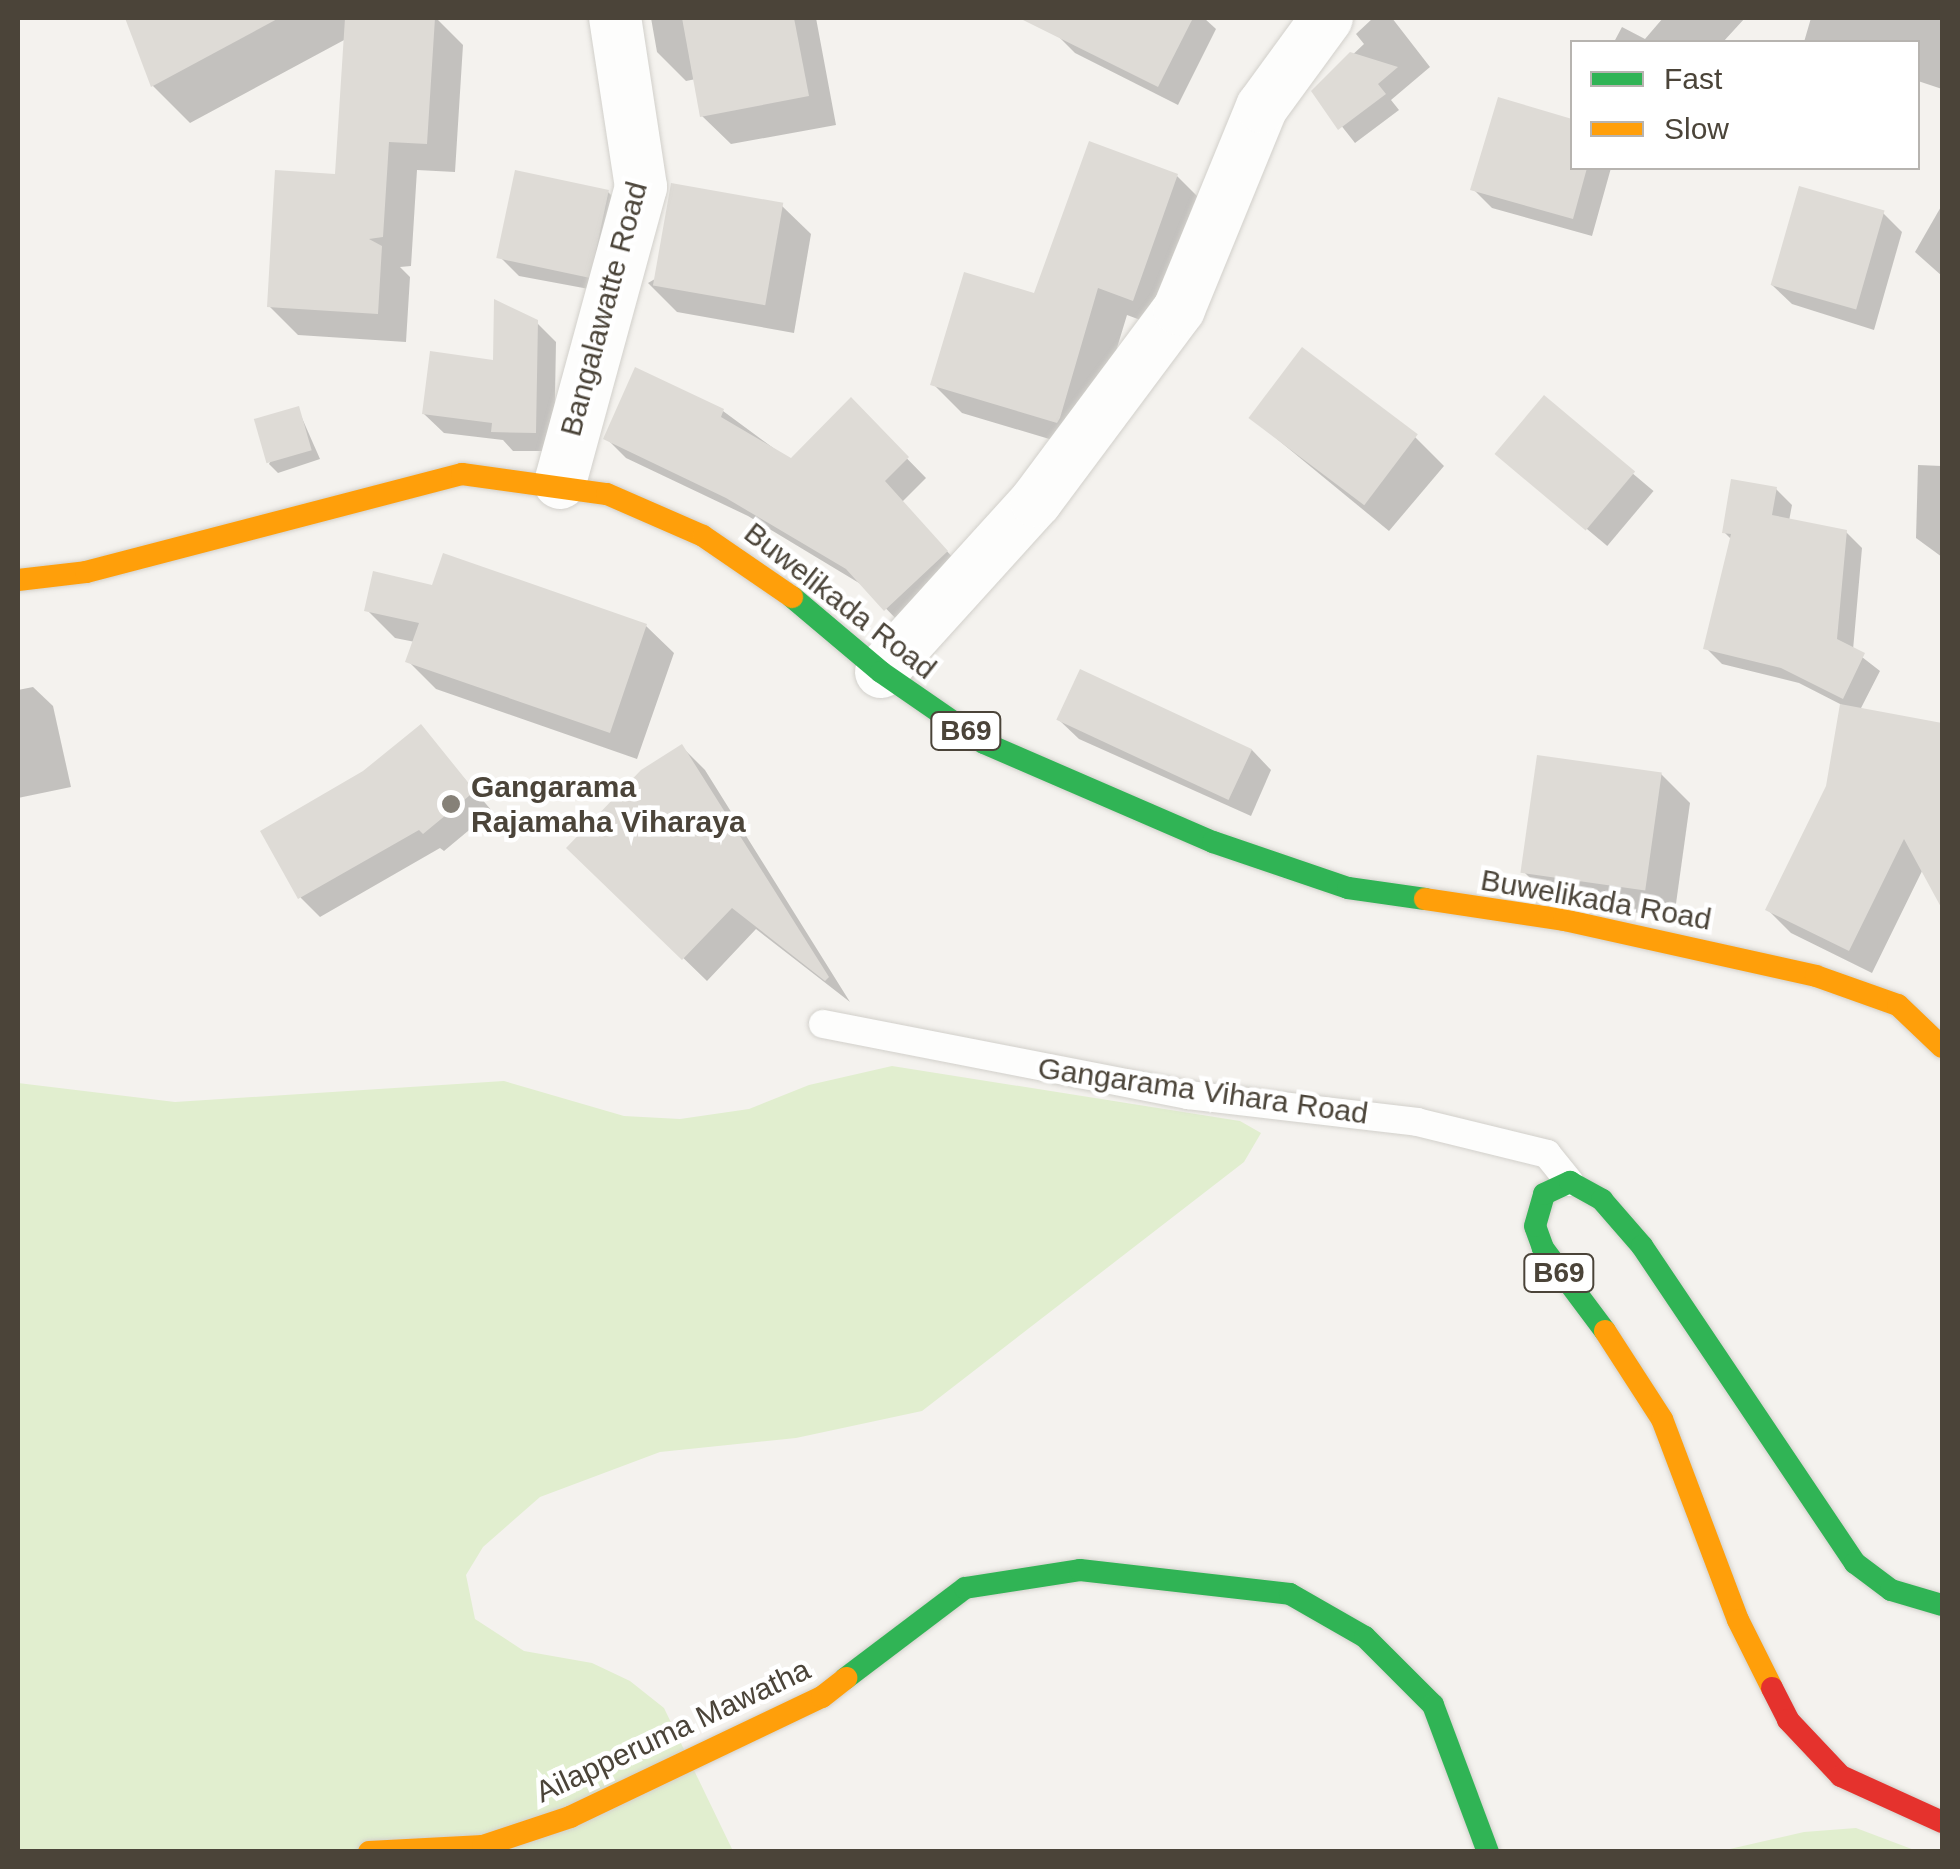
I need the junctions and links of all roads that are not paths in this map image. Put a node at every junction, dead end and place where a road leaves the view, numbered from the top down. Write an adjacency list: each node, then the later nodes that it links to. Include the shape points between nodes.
1 (615, 18): 3 (street, Bangalawatte Road, via 641,186)
2 (1327, 18): 5 (street, via 1262,107 1179,309 1036,501)
3 (560, 483): 4 (main road, Buwelikada Road / B69, via 462,474 410,482 86,572); 5 (main road, Buwelikada Road / B69, via 607,494 703,536 760,570)
4 (18, 580)
5 (881, 672): 7 (main road, Buwelikada Road / B69, via 984,743 1284,868 1348,888 1564,920 1816,976 1898,1005)
6 (822, 1024): 8 (lane, Gangarama Vihara Road, via 1188,1095 1417,1122 1548,1154)
7 (1942, 1047)
8 (1570, 1182): 9 (main road, B69, via 1602,1200 1642,1246 1856,1563 1891,1590); 10 (main road, B69, via 1544,1194 1536,1208 1543,1248 1654,1405 1738,1620 1780,1705 1841,1776)
9 (1942, 1605)
10 (1942, 1822)
11 (368, 1852): 12 (main road, Ailapperuma Mawatha, via 483,1846 570,1817 822,1697 965,1588 1080,1570 1290,1594 1365,1636 1433,1706)
12 (1488, 1852)

